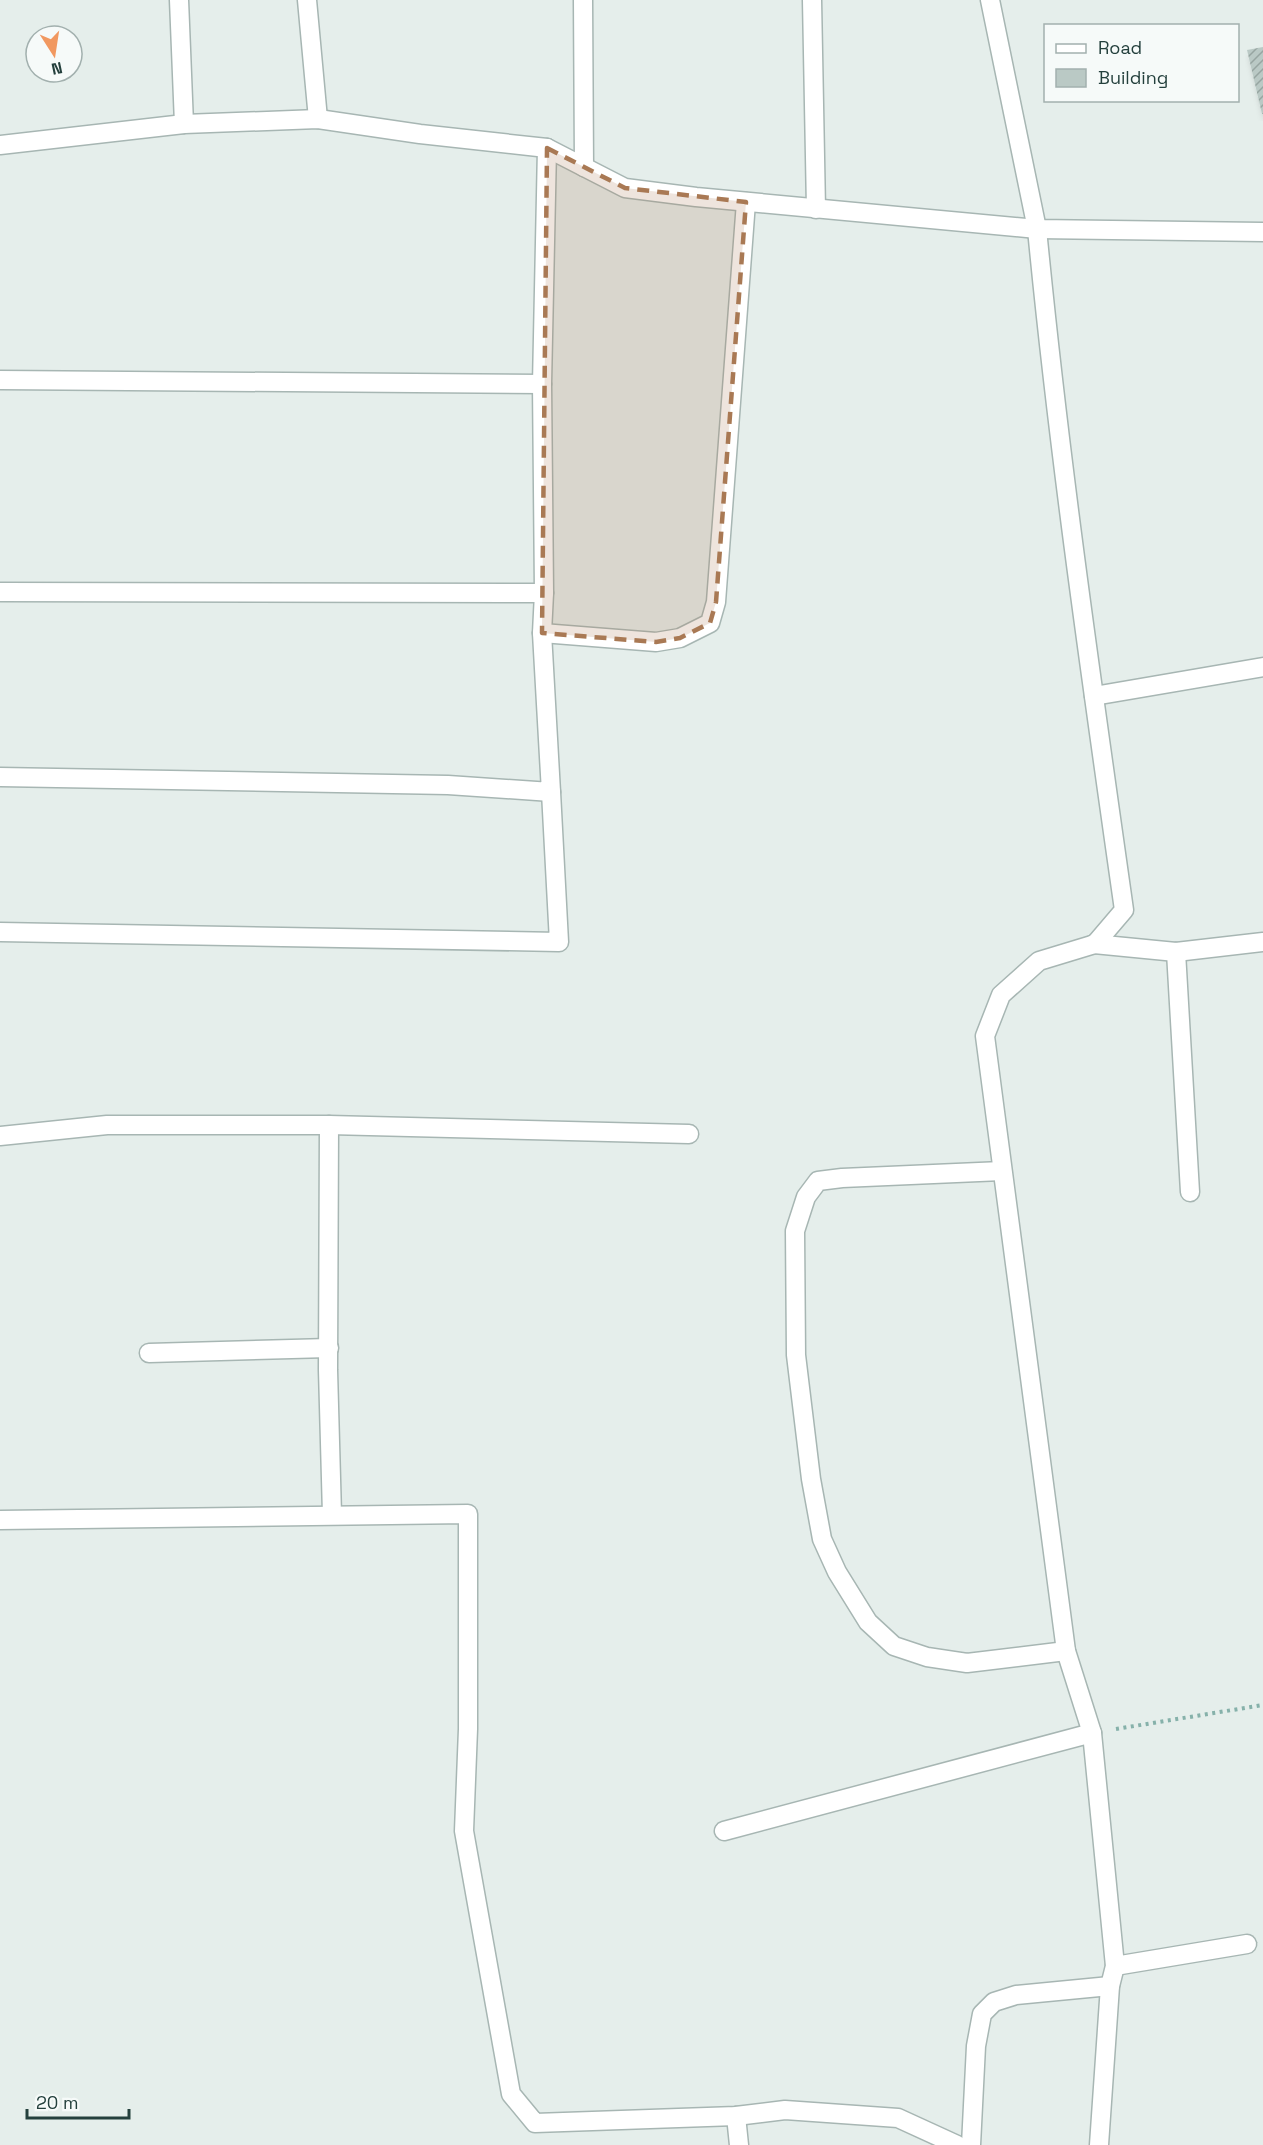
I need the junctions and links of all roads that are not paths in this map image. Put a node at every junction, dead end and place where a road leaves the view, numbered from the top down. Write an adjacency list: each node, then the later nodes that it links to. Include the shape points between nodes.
1 (180, 0): 7 (street)
2 (307, 0): 6 (street)
3 (583, 0): 10 (street)
4 (812, 0): 12 (street)
5 (990, 0): 13 (street)
6 (318, 119): 7 (street); 9 (street)
7 (184, 124): 8 (street)
8 (0, 145)
9 (547, 148): 10 (street); 16 (street)
10 (584, 167): 11 (street, via 625,188)
11 (746, 202): 12 (street); 19 (street, via 716,602 710,622 680,638 656,642)
12 (816, 209): 13 (street)
13 (1037, 229): 14 (street); 21 (street)
14 (1263, 232)
15 (0, 380): 16 (street)
16 (542, 384): 18 (street)
17 (0, 592): 18 (street)
18 (544, 593): 19 (street)
19 (542, 633): 23 (street)
20 (1263, 667): 21 (street)
21 (1094, 696): 26 (street, via 1124,910)
22 (0, 777): 23 (street, via 448,785)
23 (551, 792): 24 (street, via 559,942)
24 (0, 932)
25 (1263, 942): 27 (street)
26 (1094, 944): 27 (street); 31 (street, via 1039,961 1001,995 985,1036)
27 (1176, 952): 32 (street)
28 (329, 1125): 29 (street); 30 (street, via 107,1125); 33 (street)
29 (689, 1134)
30 (0, 1136)
31 (1002, 1171): 37 (street); 37 (street, via 818,1181 806,1197 795,1231 796,1355 811,1479 822,1539 837,1572 868,1622 894,1646 927,1657 967,1663)
32 (1190, 1192)
33 (329, 1348): 34 (street); 35 (street)
34 (149, 1353)
35 (332, 1515): 36 (street); 43 (street, via 468,1514 464,1831 511,2094 535,2123)
36 (0, 1520)
37 (1066, 1651): 38 (street)
38 (1092, 1733): 39 (street); 41 (street)
39 (724, 1831)
40 (1247, 1944): 41 (street)
41 (1115, 1966): 42 (street)
42 (1110, 1986): 46 (street, via 1016,1995 994,2002 982,2014 976,2046); 47 (street)
43 (736, 2116): 44 (street); 45 (street, via 785,2110 898,2118)
44 (739, 2145)
45 (957, 2145)
46 (971, 2145)
47 (1099, 2145)

